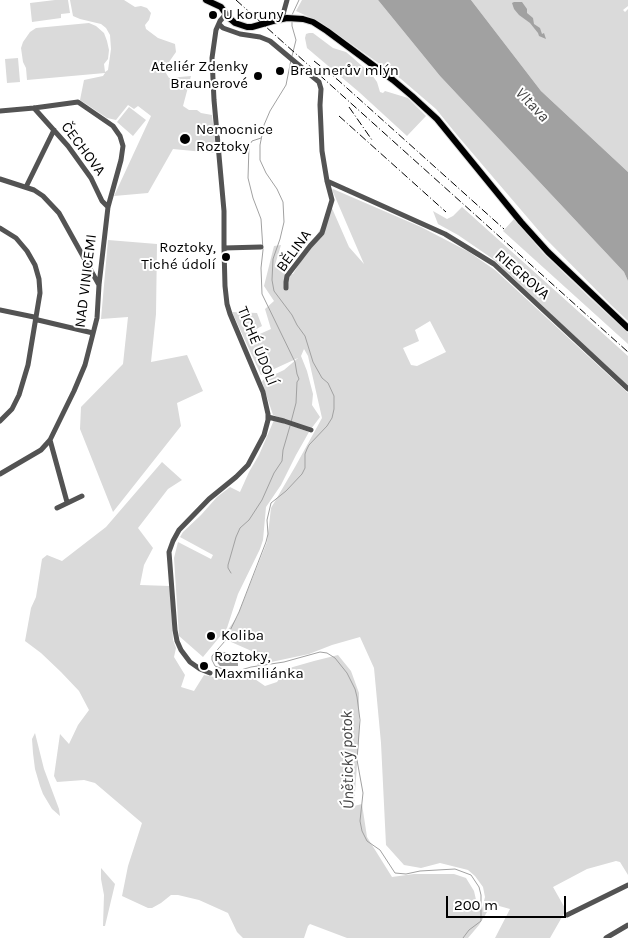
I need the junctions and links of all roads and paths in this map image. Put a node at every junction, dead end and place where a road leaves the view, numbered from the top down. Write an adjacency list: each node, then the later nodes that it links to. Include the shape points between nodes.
1 (206, 0): 3 (main road)
2 (287, 0): 4 (street)
3 (226, 14): 4 (main road, via 235,23 247,27); 5 (street)
4 (284, 18): 20 (main road, via 308,20 327,30 412,96 437,120 542,246)
5 (219, 24): 10 (street, via 224,29 272,42 319,82); 15 (street, TICHÉ ÚDOLÍ, via 212,58)
6 (34, 108): 7 (street, NAD VINICEMI); 8 (street, ČECHOVA); 12 (street, NAD VINICEMI, via 78,102 113,126 123,146)
7 (0, 111)
8 (54, 130): 11 (street); 12 (street, ČECHOVA, via 91,178 102,202)
9 (0, 179): 11 (street)
10 (326, 181): 17 (street, BĚLINA, via 332,200 322,233 288,276); 22 (street, RIEGROVA, via 445,234 494,264)
11 (26, 186): 16 (street, via 43,196 59,213)
12 (108, 207): 16 (street, NAD VINICEMI)
13 (0, 228): 19 (street, via 16,238 34,265 40,286)
14 (262, 247): 15 (street)
15 (224, 248): 23 (street, TICHÉ ÚDOLÍ, via 227,304 263,392)
16 (99, 285): 21 (street, NAD VINICEMI)
17 (286, 288)
18 (0, 310): 19 (street)
19 (36, 318): 21 (street); 24 (street, via 28,366 19,395 12,409)
20 (628, 328)
21 (93, 333): 26 (street, NAD VINICEMI, via 85,365)
22 (628, 389)
23 (268, 417): 25 (street); 31 (street, TICHÉ ÚDOLÍ, via 262,441 248,465 179,530 169,552 177,641 190,662)
24 (0, 421)
25 (312, 430)
26 (50, 440): 27 (street, NAD VINICEMI, via 41,450); 29 (street)
27 (0, 474)
28 (82, 496): 29 (street)
29 (67, 502): 30 (street)
30 (57, 508)
31 (210, 673)
32 (628, 885): 33 (street)
33 (567, 915)
34 (628, 925): 35 (street)
35 (606, 938)

